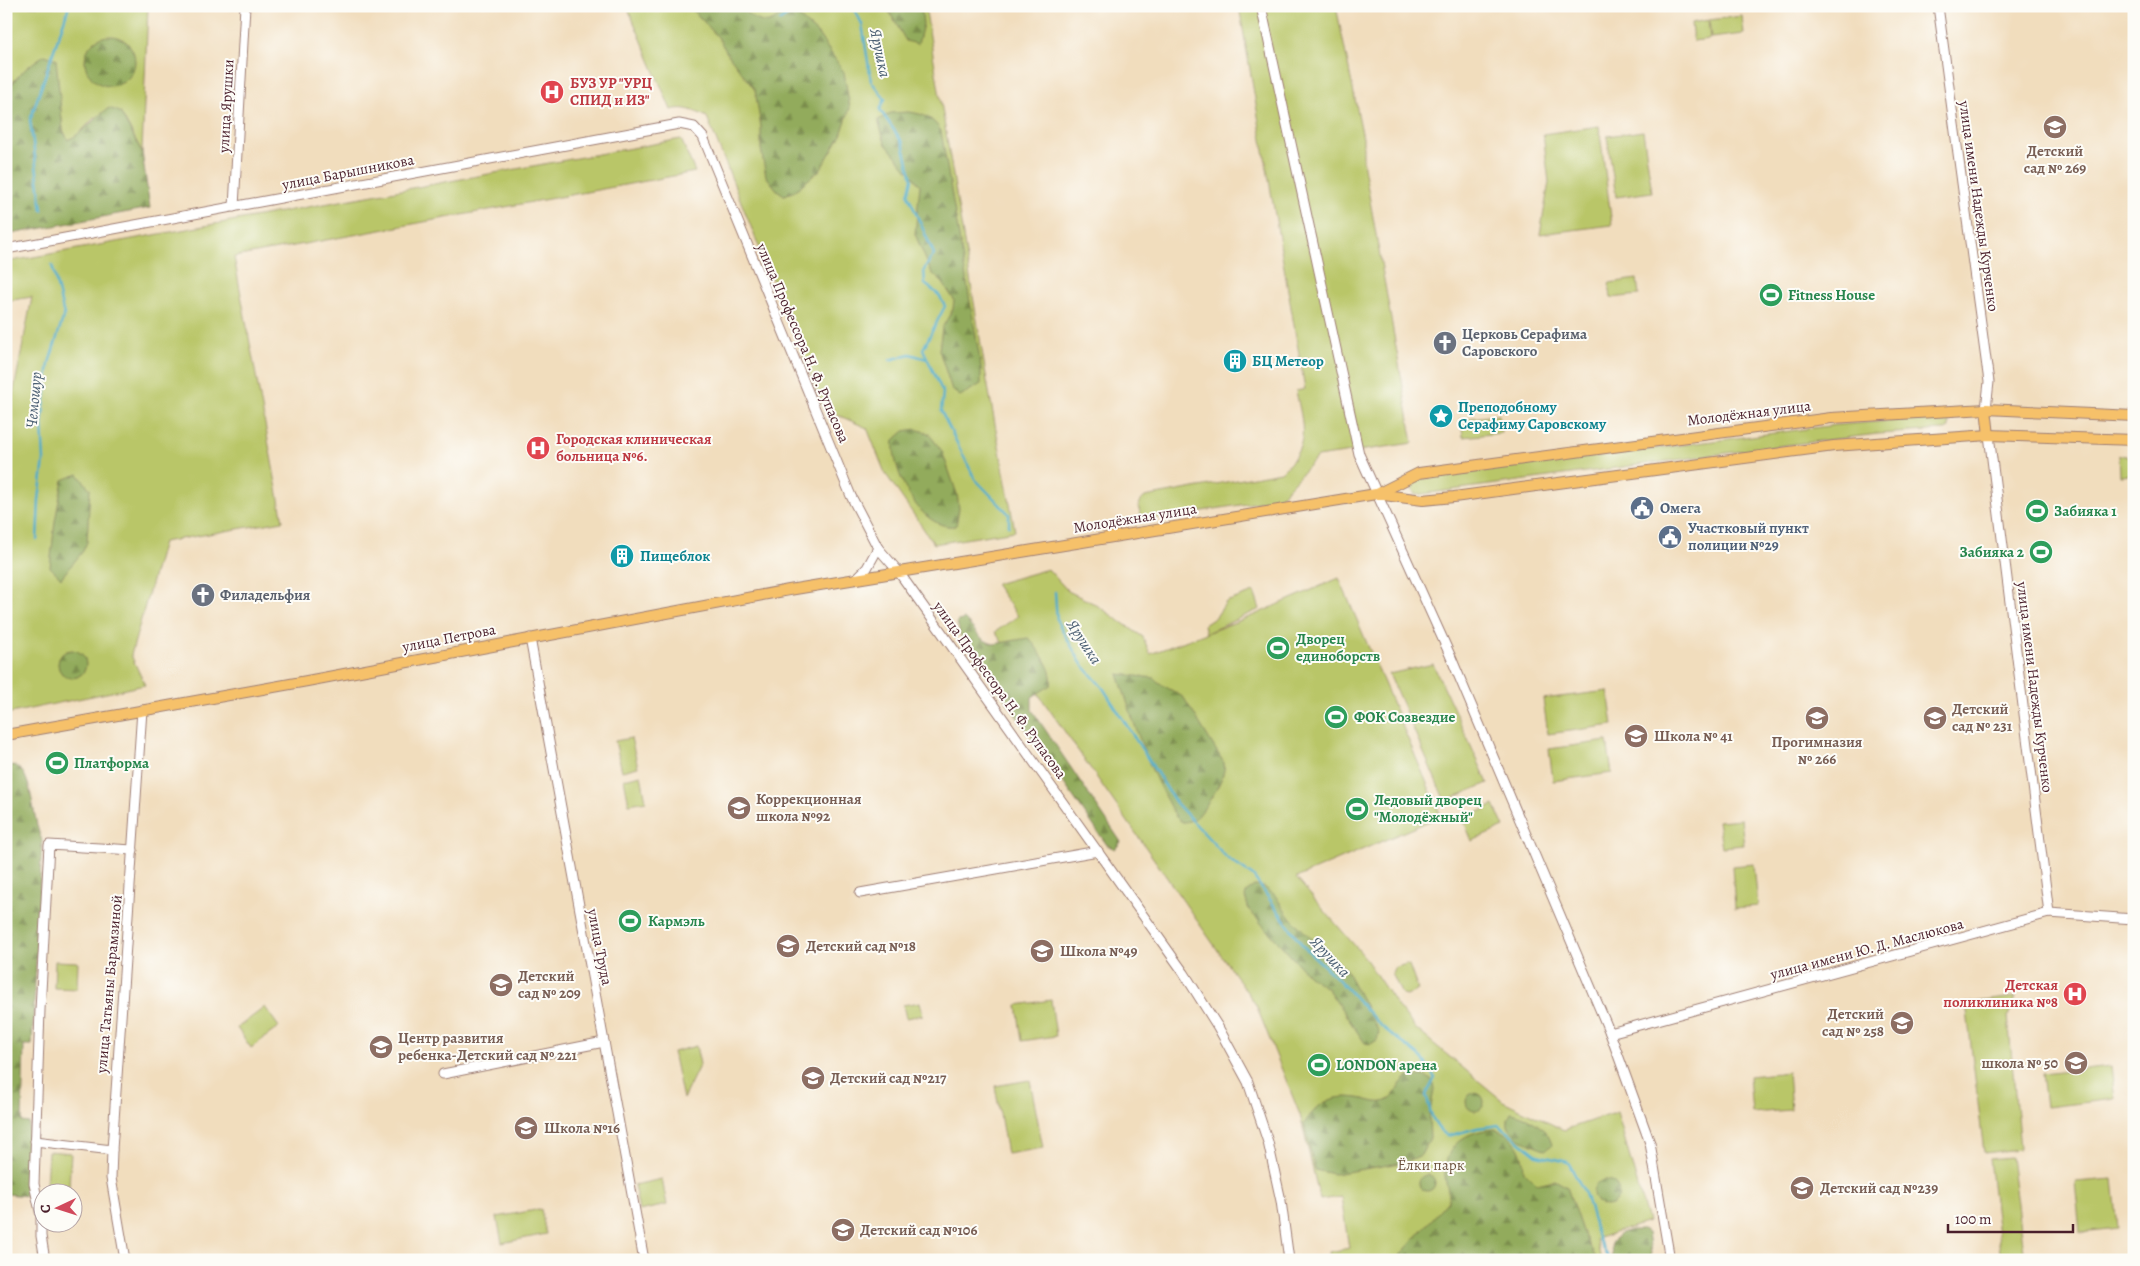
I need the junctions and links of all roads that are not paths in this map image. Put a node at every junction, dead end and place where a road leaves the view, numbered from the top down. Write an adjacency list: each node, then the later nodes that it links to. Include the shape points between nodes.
1 (245, 6): 5 (street, улица Ярушки)
2 (1261, 6): 11 (street, via 1359,454)
3 (1938, 6): 7 (street, улица имени Надежды Курченко, via 1989,382)
4 (694, 127): 5 (street, улица Барышникова, via 679,124); 12 (street, улица Профессора Н. Ф. Рупасова, via 703,137 851,496)
5 (234, 207): 6 (street, улица Барышникова)
6 (6, 249)
7 (1986, 409): 8 (main road, Молодёжная улица); 9 (main road); 11 (main road, Молодёжная улица, via 1831,418 1419,473)
8 (2134, 416)
9 (1989, 435): 10 (main road, Молодёжная улица); 11 (main road, Молодёжная улица, via 1834,446 1423,500); 21 (street, улица имени Надежды Курченко)
10 (2134, 440)
11 (1376, 494): 13 (main road, Молодёжная улица); 23 (street, via 1460,679)
12 (878, 548): 13 (street, улица Профессора Н. Ф. Рупасова); 14 (street, via 867,568)
13 (898, 571): 14 (main road, улица Петрова); 19 (street, улица Профессора Н. Ф. Рупасова)
14 (856, 579): 15 (main road, улица Петрова)
15 (530, 638): 16 (main road, улица Петрова); 24 (street, улица Труда)
16 (142, 710): 17 (main road, улица Петрова); 18 (street, улица Татьяны Барамзиной)
17 (6, 735)
18 (133, 850): 26 (street, via 49,845); 27 (street, улица Татьяны Барамзиной)
19 (1098, 851): 20 (street); 31 (street, улица Профессора Н. Ф. Рупасова, via 1184,973 1248,1082 1268,1142)
20 (860, 893)
21 (2050, 913): 22 (street, улица имени Ю. Д. Маслюкова); 23 (street, улица имени Ю. Д. Маслюкова)
22 (2134, 919)
23 (1610, 1033): 32 (street, via 1650,1143)
24 (604, 1042): 25 (street); 30 (street, улица Труда)
25 (443, 1074)
26 (35, 1141): 27 (street); 28 (street, via 34,1184)
27 (112, 1150): 29 (street, улица Татьяны Барамзиной, via 111,1178)
28 (46, 1260)
29 (125, 1260)
30 (644, 1260)
31 (1289, 1260)
32 (1670, 1260)

